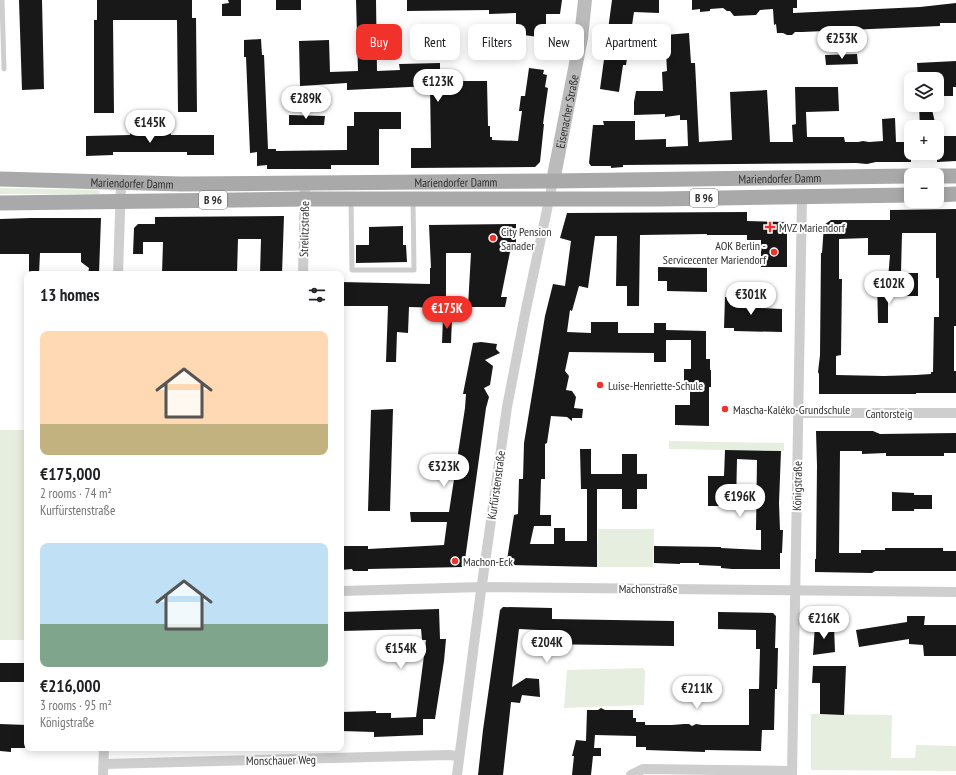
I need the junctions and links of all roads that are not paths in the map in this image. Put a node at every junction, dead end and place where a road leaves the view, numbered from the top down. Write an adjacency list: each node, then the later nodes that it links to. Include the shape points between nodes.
1 (2, 0): 3 (lane)
2 (585, 0): 8 (street, Eisenacher Straße, via 581,38)
3 (4, 69)
4 (904, 176): 8 (main road, Mariendorfer Damm / B 96)
5 (944, 176): 6 (main road)
6 (956, 176)
7 (0, 180): 9 (main road, Mariendorfer Damm / B 96)
8 (553, 181): 10 (main road, Mariendorfer Damm / B 96); 15 (street, Eisenacher Straße)
9 (121, 182): 10 (main road, Mariendorfer Damm / B 96); 19 (street)
10 (305, 183): 16 (street, Strelitzstraße)
11 (956, 194): 13 (main road)
12 (904, 195): 14 (main road, Mariendorfer Damm / B 96)
13 (944, 195)
14 (802, 197): 15 (main road, Mariendorfer Damm / B 96); 23 (street, Königstraße)
15 (550, 198): 18 (main road, Mariendorfer Damm / B 96); 25 (street, Kurfürstenstraße, via 507,407)
16 (304, 199): 17 (main road, Mariendorfer Damm / B 96); 19 (main road, Mariendorfer Damm / B 96); 22 (street, Strelitzstraße)
17 (351, 199): 18 (main road, Mariendorfer Damm / B 96); 18 (lane, via 352,270 414,270)
18 (413, 199)
19 (120, 202): 20 (main road, Mariendorfer Damm / B 96); 21 (street)
20 (0, 203)
21 (118, 271)
22 (303, 271)
23 (798, 413): 24 (street, Cantorsteig); 26 (street, Königstraße)
24 (956, 413)
25 (482, 587): 26 (street, Machonstraße); 27 (street, Machonstraße); 30 (street, Kurfürstenstraße)
26 (795, 590): 28 (street, Machonstraße); 32 (street, Königstraße)
27 (344, 591)
28 (956, 592)
29 (104, 751): 31 (street)
30 (458, 756): 31 (street, Monschauer Weg); 34 (street, Kurfürstenstraße)
31 (104, 764): 33 (street)
32 (792, 773): 35 (street, via 643,769)
33 (103, 775)
34 (457, 775)
35 (631, 775)

